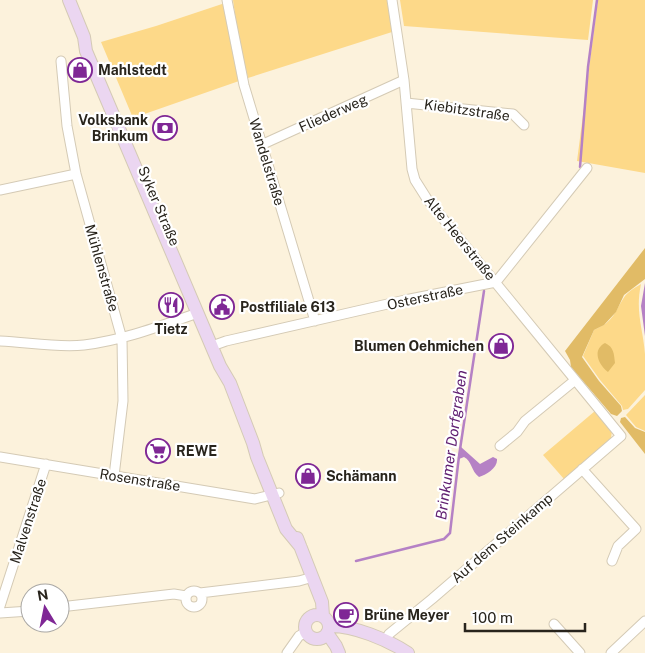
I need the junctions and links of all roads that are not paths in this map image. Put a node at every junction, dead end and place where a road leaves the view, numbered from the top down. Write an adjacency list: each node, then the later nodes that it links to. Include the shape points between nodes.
1 (69, 0): 4 (street, Syker Straße)
2 (227, 0): 9 (street, Wandelstraße, via 244,85)
3 (392, 0): 6 (street, Alte Heerstraße)
4 (84, 37): 14 (street, Syker Straße, via 86,51); 18 (street, Syker Straße, via 92,46)
5 (61, 61): 11 (street, Mühlenstraße, via 67,126)
6 (404, 80): 7 (street, Alte Heerstraße); 9 (street, Fliederweg)
7 (406, 103): 8 (street, Kiebitzstraße, via 513,114); 13 (street, Alte Heerstraße, via 415,180)
8 (524, 125)
9 (262, 145): 15 (street, Wandelstraße)
10 (586, 168): 13 (street)
11 (76, 174): 12 (street); 16 (street, Mühlenstraße)
12 (0, 190)
13 (496, 282): 15 (street, Osterstraße); 19 (street, Alte Heerstraße)
14 (198, 313): 16 (street); 18 (street, Syker Straße)
15 (315, 321): 18 (street, Osterstraße)
16 (122, 339): 17 (street, via 83,345); 25 (street, Mühlenstraße, via 123,401)
17 (0, 340)
18 (215, 345): 26 (street, Syker Straße, via 220,366 228,378 257,457)
19 (574, 380): 20 (street, Alte Heerstraße); 21 (street)
20 (620, 436): 24 (street, Auf dem Steinkamp)
21 (500, 446)
22 (0, 457): 23 (street, Rosenstraße)
23 (46, 464): 25 (street, Rosenstraße); 31 (street, Malvenstraße)
24 (582, 469): 27 (street, via 636,529 618,546); 39 (street, Auf dem Steinkamp, via 388,634)
25 (114, 476): 26 (street, Rosenstraße, via 255,499)
26 (276, 494): 28 (street, Syker Straße, via 286,529 300,546)
27 (612, 561)
28 (313, 577): 29 (street); 36 (street, Syker Straße)
29 (200, 592): 30 (street, via 192,591); 30 (street, via 202,602 194,607 187,604)
30 (186, 596): 32 (street, via 174,594)
31 (0, 606)
32 (70, 606)
33 (20, 611): 34 (street)
34 (0, 613)
35 (554, 624): 44 (street)
36 (323, 625): 38 (street, via 314,639); 38 (street, via 309,617); 39 (street, via 340,626); 41 (street); 42 (street, Syker Straße)
37 (644, 626): 45 (street)
38 (306, 632): 40 (street, via 299,636)
39 (385, 641): 43 (street)
40 (287, 653)
41 (332, 653)
42 (339, 653)
43 (408, 653)
44 (580, 653)
45 (611, 653)

